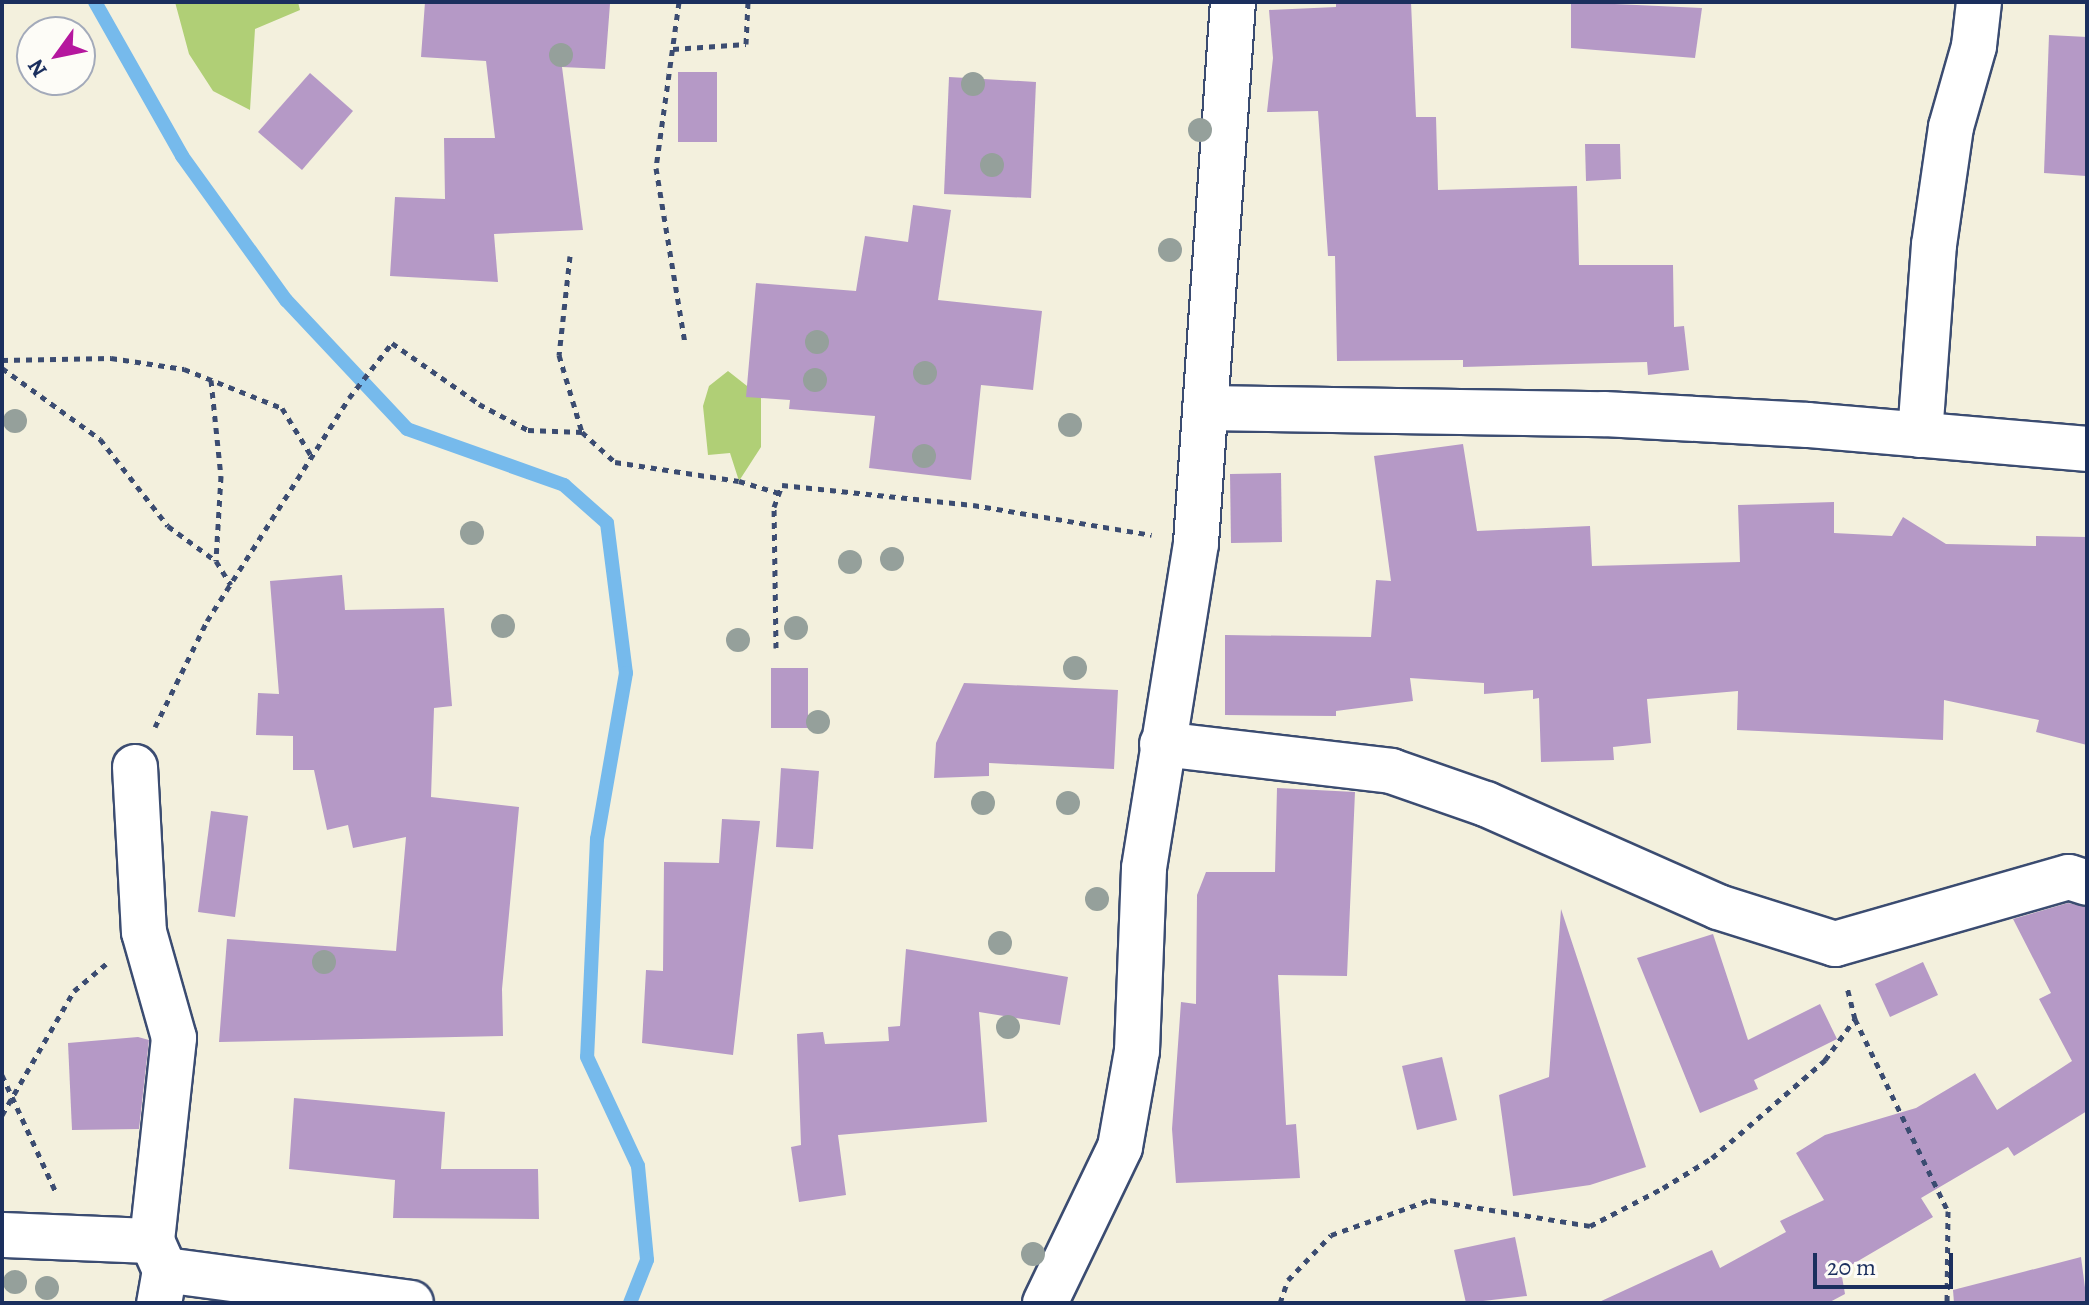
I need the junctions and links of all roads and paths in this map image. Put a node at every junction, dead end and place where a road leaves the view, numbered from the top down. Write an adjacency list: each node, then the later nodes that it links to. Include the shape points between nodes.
1 (679, 2): 5 (path)
2 (748, 2): 5 (path, via 746,44)
3 (1233, 2): 11 (street)
4 (1979, 2): 13 (street, via 1974,46 1951,127 1934,245)
5 (673, 49): 7 (path, via 656,168)
6 (570, 256): 12 (path, via 559,355)
7 (685, 343)
8 (2, 360): 10 (path, via 111,358 184,369)
9 (2, 368): 18 (path, via 100,439 168,526)
10 (211, 380): 15 (path, via 282,408); 18 (path, via 221,476)
11 (1205, 408): 13 (street, via 1604,414); 17 (street)
12 (582, 432): 15 (path, via 528,430 479,404 392,343); 16 (path, via 615,462 739,481)
13 (1920, 435): 14 (street)
14 (2087, 449)
15 (312, 457): 19 (path)
16 (779, 493): 17 (path, via 782,485 973,505); 20 (path, via 774,507)
17 (1196, 543): 21 (street)
18 (216, 561): 19 (path)
19 (231, 585): 22 (path, via 207,621)
20 (776, 648)
21 (1162, 744): 25 (street, via 1391,771 1486,804 1718,907); 34 (street, via 1144,868 1137,1051 1120,1147)
22 (135, 767): 24 (street)
23 (2087, 883): 25 (street, via 2069,877)
24 (144, 932): 28 (path, via 74,991); 32 (street, via 174,1038)
25 (1835, 944): 26 (path)
26 (1855, 1019): 35 (path, via 1825,1060 1712,1158 1590,1226 1430,1200 1331,1235 1288,1280); 36 (path, via 1948,1211)
27 (2, 1075): 28 (path)
28 (13, 1091): 29 (path); 31 (path, via 52,1185)
29 (2, 1115)
30 (2, 1235): 31 (street)
31 (95, 1241): 32 (street)
32 (159, 1271): 33 (street)
33 (411, 1303)
34 (1045, 1303)
35 (1280, 1303)
36 (1947, 1303)

